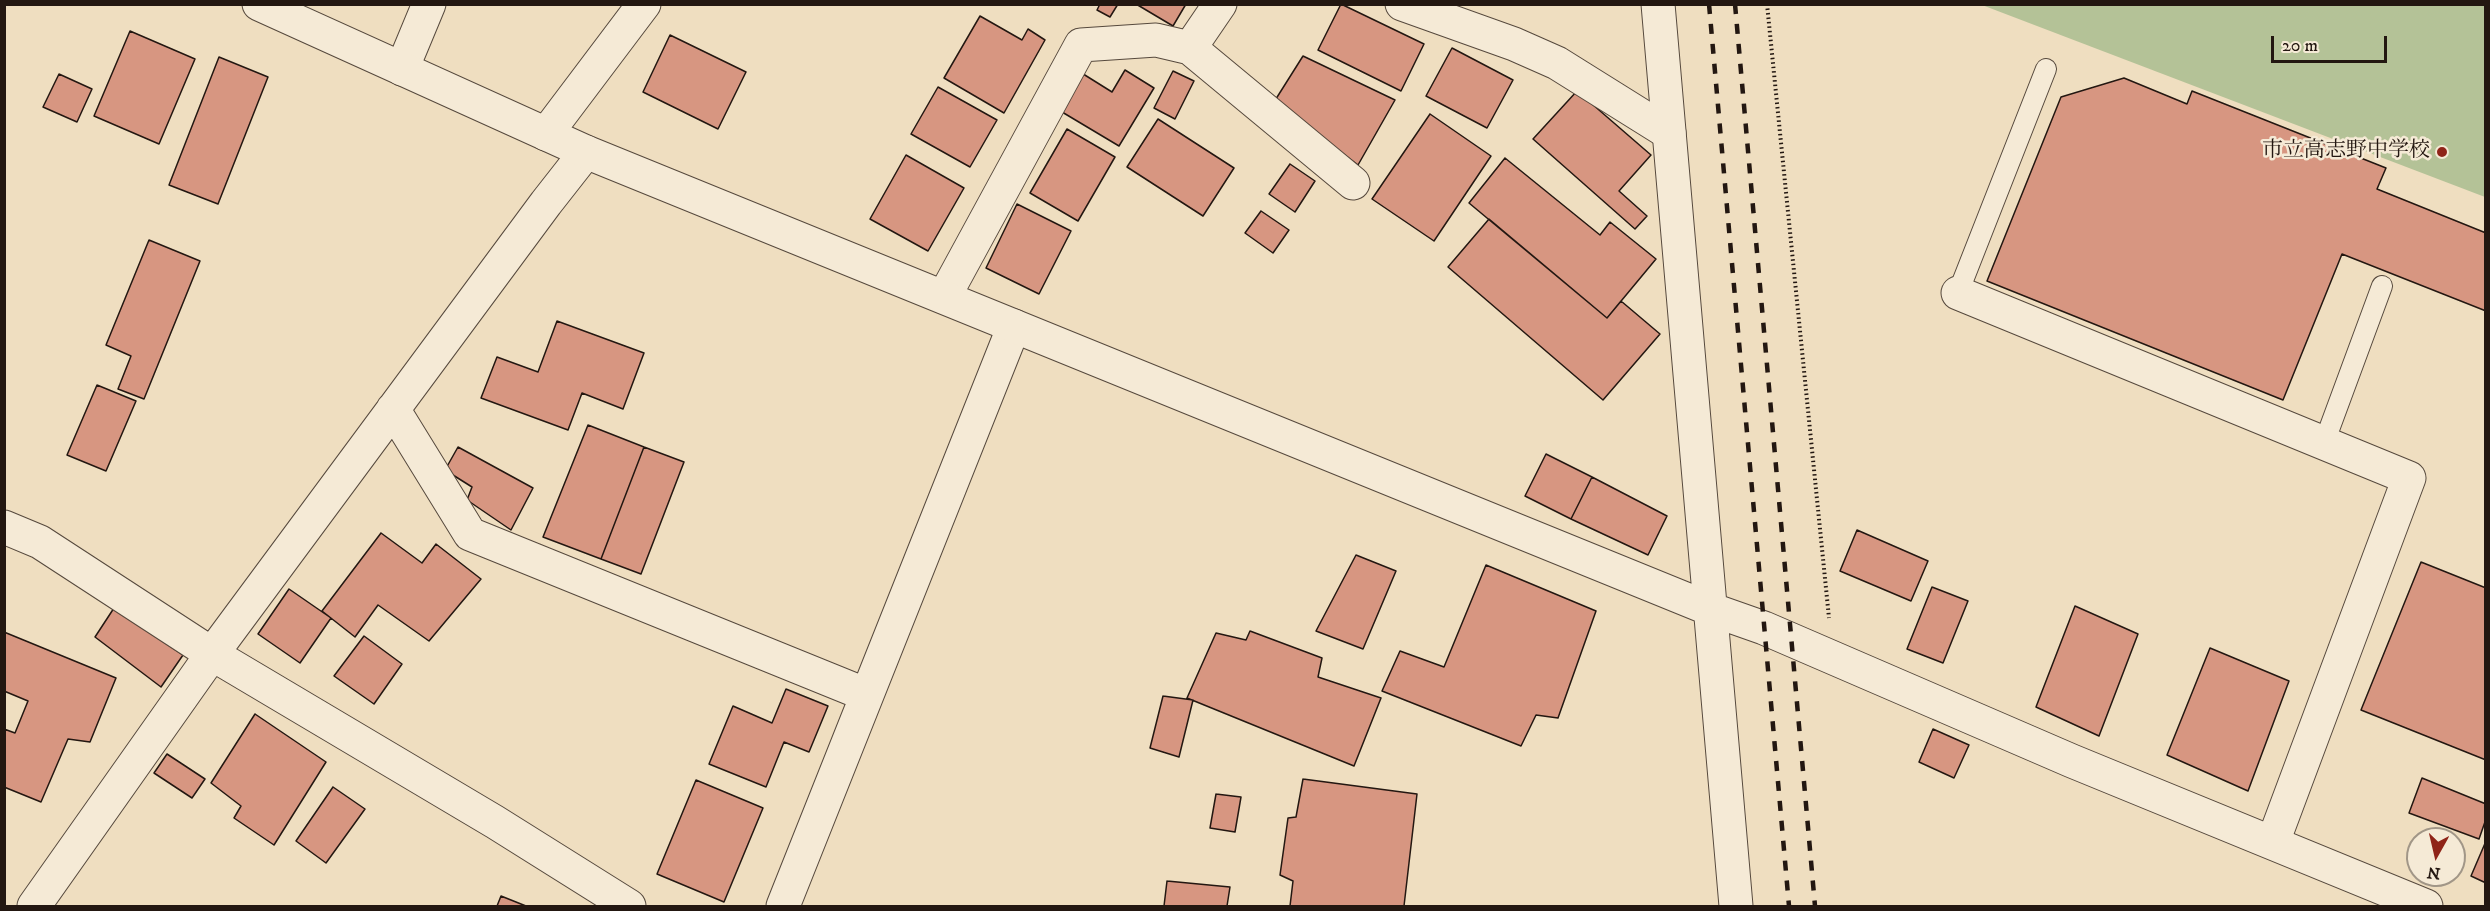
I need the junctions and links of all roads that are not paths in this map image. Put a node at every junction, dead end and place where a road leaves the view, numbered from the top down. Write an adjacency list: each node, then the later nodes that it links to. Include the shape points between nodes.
1 (259, 4): 8 (street)
2 (429, 4): 8 (street)
3 (644, 4): 11 (street)
4 (1220, 4): 7 (street)
5 (1402, 4): 10 (street, via 1557,63)
6 (1658, 4): 10 (street)
7 (1190, 48): 13 (street); 16 (street, via 1156,40 1081,45)
8 (402, 69): 11 (street)
9 (2046, 69): 15 (lane)
10 (1669, 133): 21 (street)
11 (546, 134): 12 (street)
12 (586, 152): 16 (street); 18 (street)
13 (1353, 183)
14 (2382, 286): 19 (lane)
15 (1958, 293): 19 (street)
16 (944, 297): 17 (street)
17 (1014, 326): 21 (street); 23 (street)
18 (393, 409): 22 (street); 23 (street, via 470,534)
19 (2324, 443): 24 (street, via 2409,478)
20 (4, 526): 22 (street, via 40,542)
21 (1710, 609): 24 (street, via 1764,628 2072,761); 28 (street)
22 (212, 654): 25 (street); 26 (street)
23 (867, 695): 27 (street)
24 (2273, 842): 29 (street)
25 (34, 906)
26 (629, 906)
27 (783, 906)
28 (1736, 906)
29 (2426, 906)

